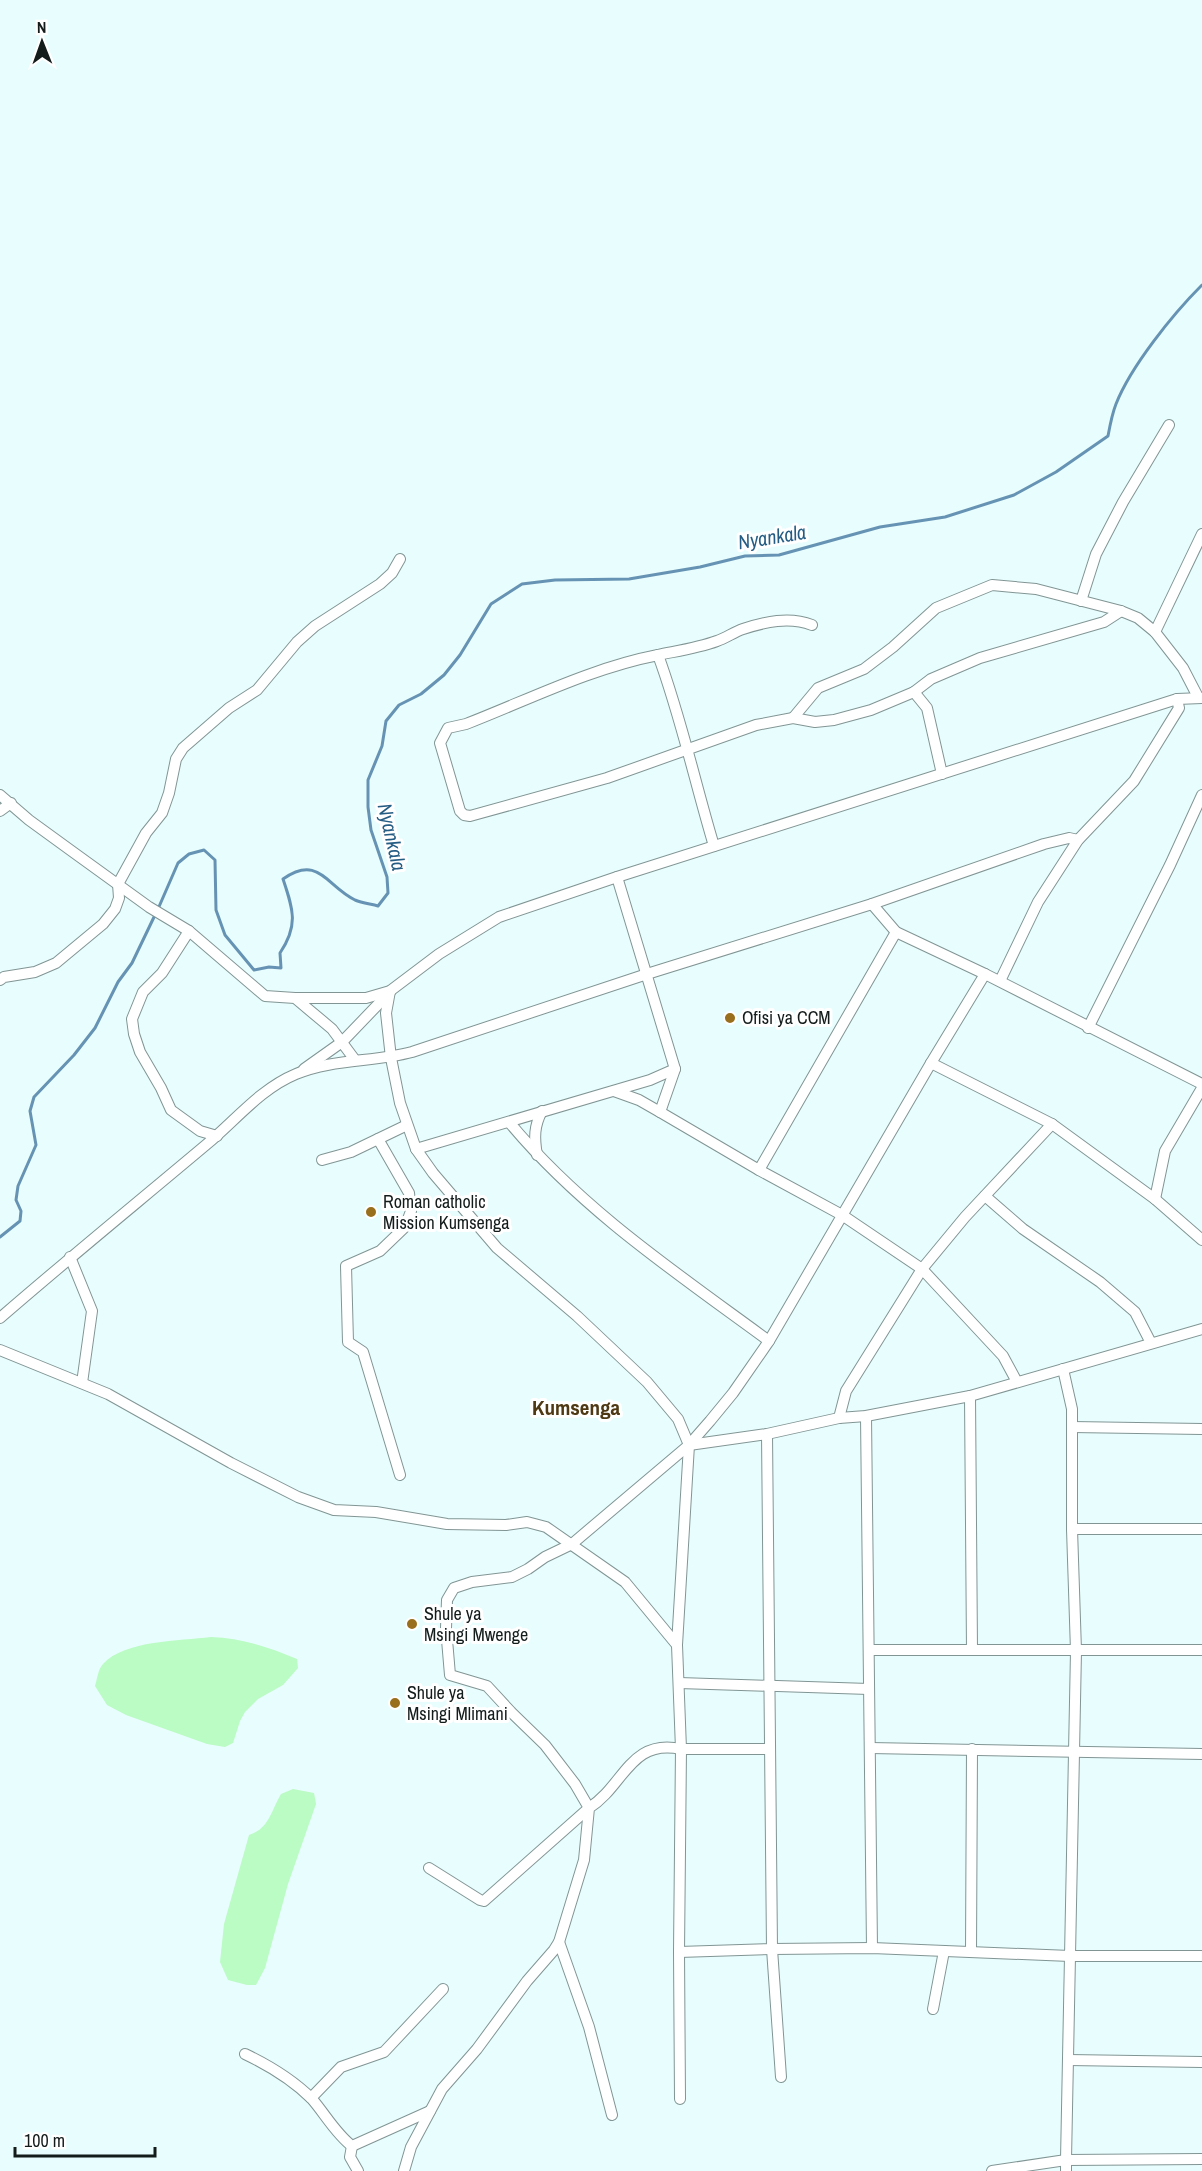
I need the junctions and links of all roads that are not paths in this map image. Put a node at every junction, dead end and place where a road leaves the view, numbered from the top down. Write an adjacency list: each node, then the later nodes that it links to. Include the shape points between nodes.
1 (1169, 425): 4 (street, via 1096,554)
2 (1202, 534): 7 (street)
3 (400, 559): 22 (street, via 380,584 315,626 257,690 229,708 183,748 176,759 162,813)
4 (1081, 601): 5 (street); 12 (street, via 992,585 963,596 936,608 864,669 818,688)
5 (1121, 611): 7 (street); 9 (street, via 1104,622 980,658 932,679)
6 (812, 625): 8 (street, via 788,619 778,621)
7 (1155, 632): 10 (street)
8 (658, 656): 13 (street); 13 (street, via 568,683 448,728 440,743 460,811 470,816 607,778)
9 (914, 692): 12 (street, via 834,720); 14 (street, via 927,708)
10 (1200, 698): 11 (street)
11 (1177, 699): 14 (street); 19 (street, via 1179,708 1134,781)
12 (793, 718): 13 (street, via 756,725)
13 (687, 750): 20 (street)
14 (942, 774): 20 (street)
15 (0, 795): 17 (street)
16 (1202, 795): 32 (street)
17 (11, 803): 18 (street); 22 (street)
18 (0, 811)
19 (1078, 840): 23 (street, via 1069,838 1044,844); 29 (street, via 1038,902)
20 (714, 846): 21 (street)
21 (618, 877): 26 (street); 30 (street, via 499,917 439,954)
22 (118, 884): 24 (street); 28 (street, via 115,909 56,963)
23 (872, 904): 25 (street); 26 (street)
24 (189, 931): 31 (street, via 265,996); 46 (street, via 162,973 143,992 132,1019 134,1034 171,1110 200,1131)
25 (896, 932): 27 (street); 51 (street)
26 (647, 974): 34 (street); 37 (street)
27 (985, 974): 29 (street); 36 (street)
28 (0, 980)
29 (1000, 981): 32 (street)
30 (390, 991): 31 (street, via 366,998); 33 (street); 34 (street, via 386,1013)
31 (295, 998): 33 (street)
32 (1088, 1028): 39 (street)
33 (342, 1042): 35 (street); 38 (street)
34 (391, 1058): 35 (street); 45 (street)
35 (355, 1060): 38 (street)
36 (931, 1063): 44 (street); 54 (street)
37 (675, 1069): 40 (street); 42 (street)
38 (297, 1073): 46 (street, via 266,1090)
39 (1202, 1086): 53 (street, via 1165,1151)
40 (614, 1091): 41 (street); 42 (street)
41 (542, 1110): 43 (street); 49 (street, via 534,1135)
42 (660, 1112): 51 (street)
43 (509, 1122): 48 (street); 49 (street)
44 (1052, 1124): 52 (street); 53 (street)
45 (406, 1125): 47 (street); 48 (street)
46 (217, 1136): 56 (street)
47 (378, 1139): 50 (street); 73 (street, via 409,1193 411,1211 405,1227 380,1251 346,1266 348,1342 363,1352)
48 (416, 1149): 72 (street, via 497,1248 647,1382 678,1419)
49 (537, 1155): 60 (street, via 620,1230)
50 (322, 1160)
51 (759, 1170): 54 (street)
52 (985, 1196): 57 (street); 61 (street, via 1135,1312)
53 (1155, 1199): 55 (street)
54 (842, 1215): 57 (street); 60 (street)
55 (1202, 1240)
56 (70, 1257): 58 (street); 65 (street, via 92,1311)
57 (922, 1269): 64 (street, via 1003,1356); 68 (street, via 846,1391)
58 (0, 1317)
59 (1202, 1329): 61 (street)
60 (769, 1341): 72 (street, via 733,1393)
61 (1151, 1343): 63 (street)
62 (0, 1350): 65 (street)
63 (1063, 1369): 64 (street); 69 (street)
64 (1017, 1382): 66 (street)
65 (82, 1383): 76 (street, via 298,1497 334,1510 376,1512 447,1524 506,1526 527,1521 546,1527)
66 (970, 1396): 67 (street); 79 (street)
67 (866, 1416): 68 (street); 78 (street)
68 (838, 1418): 71 (street)
69 (1072, 1428): 70 (street); 74 (street)
70 (1202, 1429)
71 (767, 1434): 72 (street); 83 (street)
72 (688, 1445): 76 (street); 77 (street)
73 (400, 1475)
74 (1072, 1529): 75 (street); 81 (street)
75 (1202, 1529)
76 (572, 1544): 77 (street, via 625,1582); 91 (street, via 512,1577 454,1588 447,1600 446,1628 450,1675 487,1686 545,1744)
77 (678, 1645): 82 (street)
78 (869, 1650): 79 (street); 84 (street)
79 (972, 1650): 81 (street)
80 (1202, 1650): 81 (street)
81 (1076, 1651): 89 (street)
82 (679, 1683): 83 (street); 86 (street)
83 (768, 1686): 84 (street); 87 (street)
84 (869, 1689): 85 (street)
85 (870, 1748): 88 (street); 94 (street)
86 (681, 1749): 87 (street); 91 (street, via 667,1746 644,1753); 97 (street)
87 (769, 1749): 95 (street)
88 (972, 1749): 89 (street); 98 (street)
89 (1072, 1751): 90 (street); 99 (street)
90 (1202, 1754)
91 (589, 1808): 92 (street, via 484,1901); 93 (street, via 584,1860)
92 (429, 1868)
93 (559, 1942): 109 (street, via 442,2089); 110 (street, via 589,2027)
94 (872, 1948): 95 (street); 96 (street)
95 (772, 1949): 97 (street); 106 (street)
96 (944, 1951): 98 (street); 102 (street)
97 (679, 1952): 108 (street)
98 (971, 1952): 99 (street)
99 (1070, 1956): 100 (street); 104 (street)
100 (1202, 1956)
101 (443, 1989): 107 (street, via 384,2052 341,2067)
102 (933, 2009)
103 (245, 2054): 107 (street, via 276,2069)
104 (1068, 2060): 105 (street); 113 (street)
105 (1202, 2062)
106 (781, 2077)
107 (311, 2098): 111 (street)
108 (680, 2099)
109 (430, 2111): 111 (street); 115 (street, via 411,2147)
110 (612, 2115)
111 (352, 2146): 114 (street, via 350,2157)
112 (1202, 2160): 113 (street)
113 (1066, 2165): 116 (street)
114 (358, 2171)
115 (404, 2171)
116 (992, 2171)

